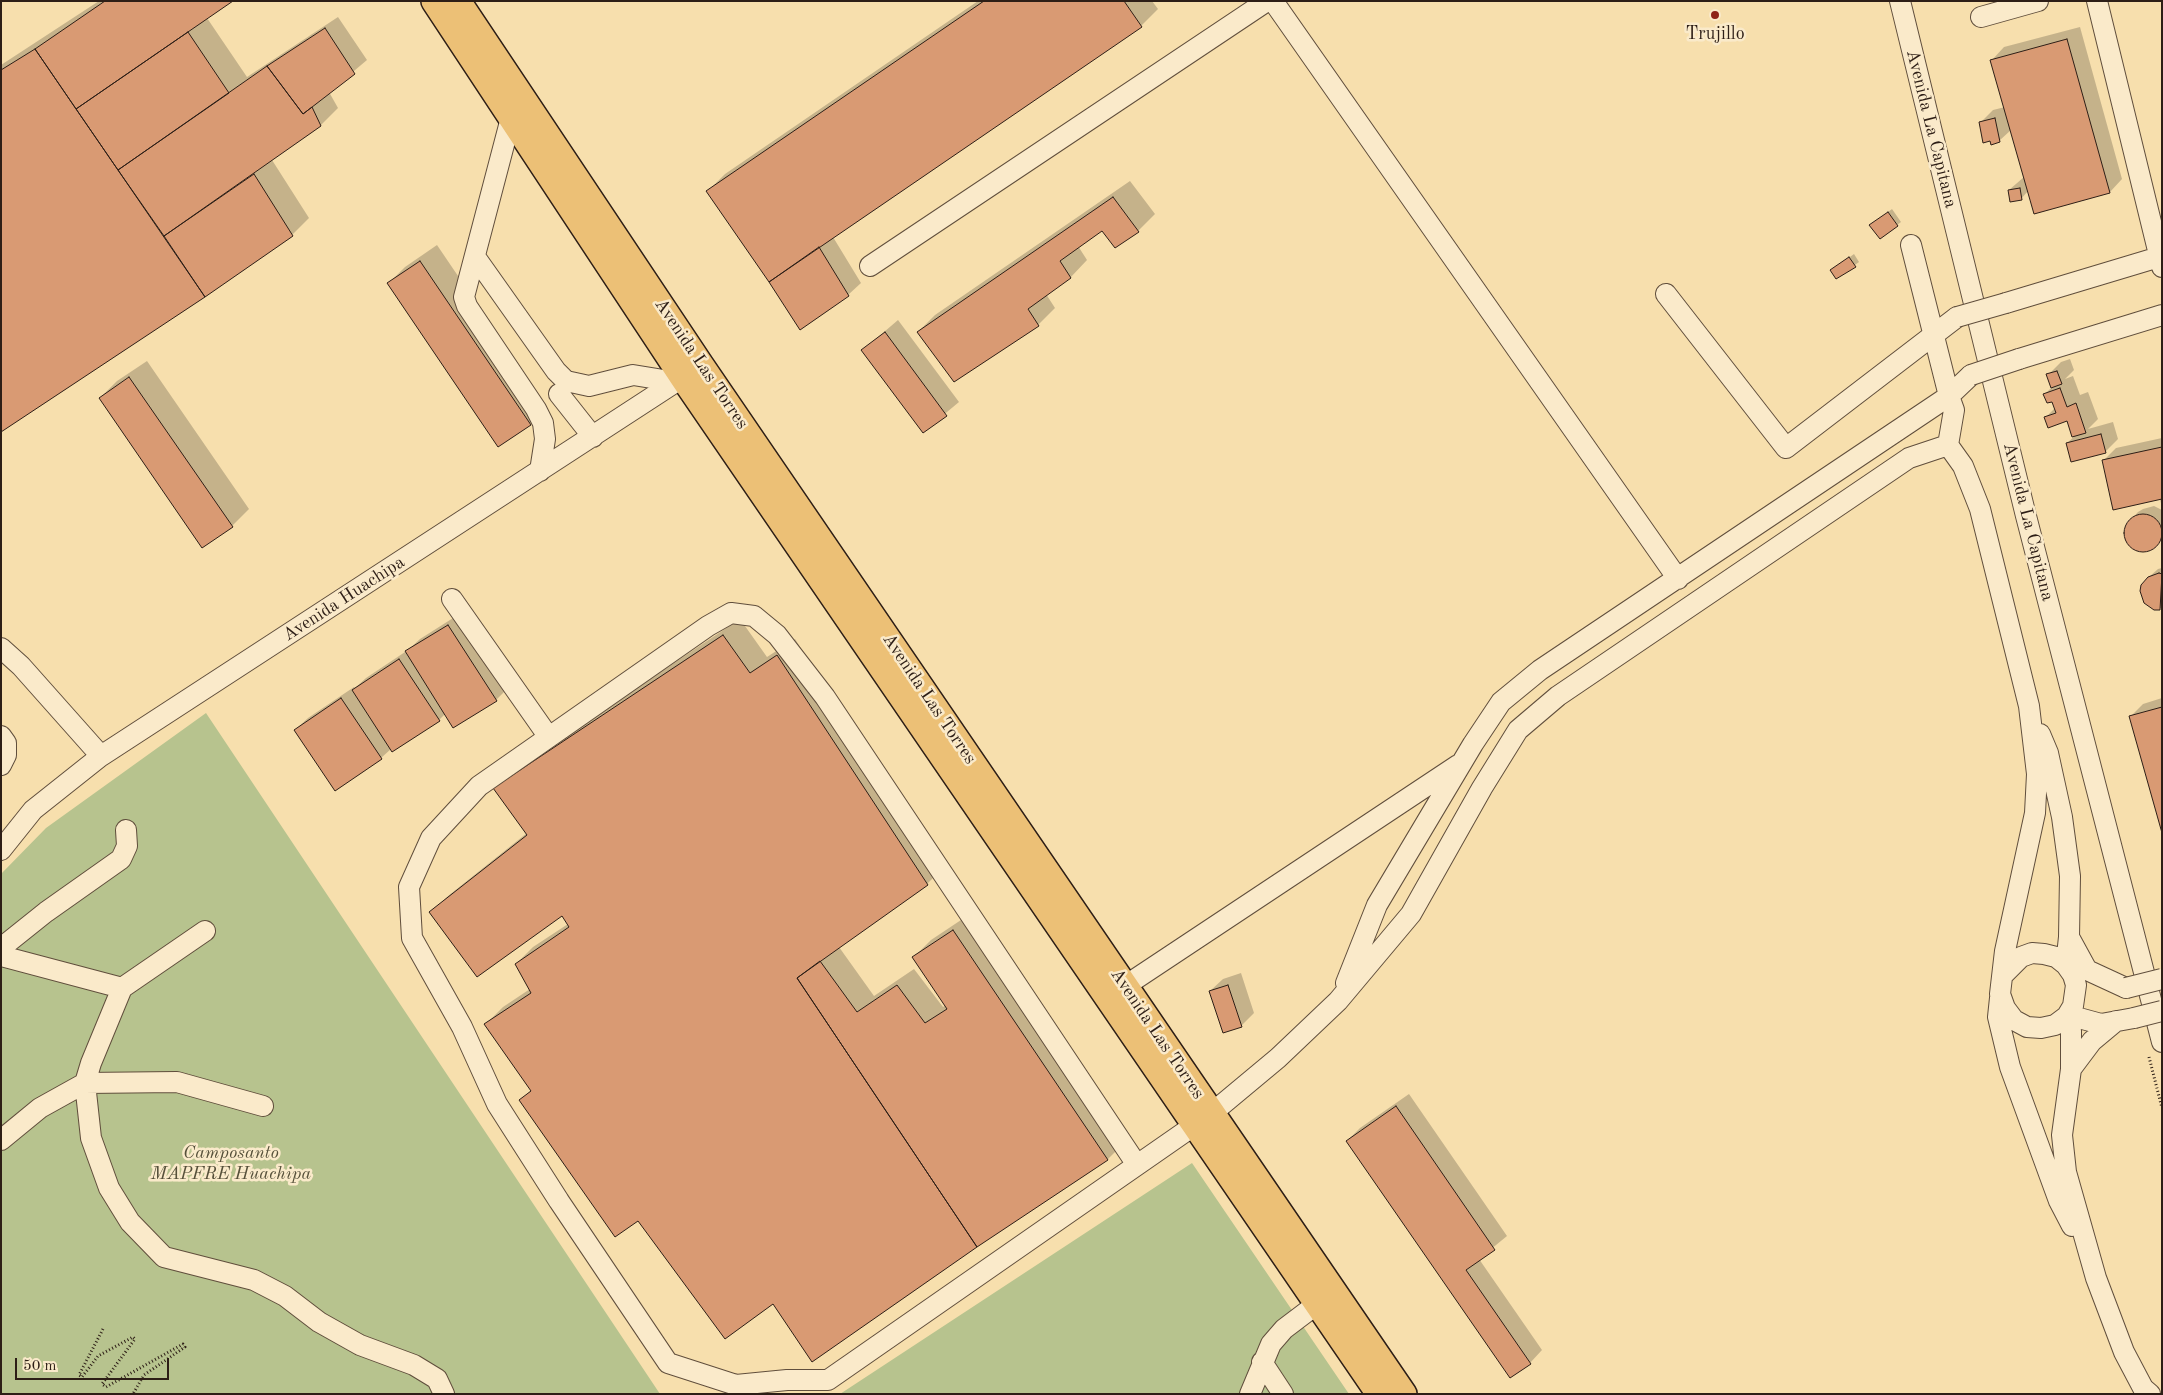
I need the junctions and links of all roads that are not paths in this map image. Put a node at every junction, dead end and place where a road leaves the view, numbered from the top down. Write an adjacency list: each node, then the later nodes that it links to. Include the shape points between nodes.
1 (434, 1): 9 (main road, Avenida Las Torres)
2 (458, 1): 17 (main road, Avenida Las Torres)
3 (1267, 1): 13 (street)
4 (1273, 1): 24 (street)
5 (1900, 1): 51 (street, Avenida La Capitana, via 2021,497)
6 (2038, 1): 8 (street)
7 (2097, 1): 12 (street)
8 (1981, 16)
9 (511, 118): 11 (street); 17 (main road, Avenida Las Torres)
10 (1910, 244): 16 (street)
11 (476, 258): 18 (street, via 556,371 566,380); 20 (street, via 464,296 467,306)
12 (2161, 262): 16 (street, bridge, via 1957,317)
13 (870, 266)
14 (1666, 294): 16 (street, via 1786,448)
15 (2162, 315): 19 (street, bridge, via 1970,375)
16 (1934, 335): 19 (street)
17 (687, 375): 18 (street, via 633,375); 21 (street, Avenida Huachipa); 44 (main road, Avenida Las Torres); 55 (main road, Avenida Las Torres)
18 (567, 389): 20 (street); 21 (street)
19 (1950, 396): 22 (street, via 1954,410); 24 (street)
20 (536, 409): 23 (street, via 543,423 545,439)
21 (593, 437): 23 (street, Avenida Huachipa)
22 (1948, 446): 28 (street, via 1963,466 1980,509); 47 (street, via 1909,458 1558,696 1518,730 1411,914)
23 (540, 471): 31 (street, Avenida Huachipa)
24 (1678, 578): 32 (street, via 1540,670 1501,702)
25 (452, 599): 30 (street)
26 (1, 648): 27 (street)
27 (11, 665): 31 (street)
28 (2029, 706): 37 (street, via 2048,753 2062,817 2070,876); 42 (street, via 2037,774 2035,813)
29 (1, 736): 33 (street, via 6,743 6,755)
30 (548, 736): 57 (street, via 708,626 731,613 754,616 777,635 825,697); 57 (street, via 479,786 431,838 409,887 412,938 462,1026 497,1104 668,1364 736,1384 828,1380)
31 (101, 756): 35 (street, Avenida Huachipa, via 33,810)
32 (1462, 763): 44 (street); 47 (street, via 1377,905)
33 (1, 765)
34 (126, 830): 38 (street, via 127,846 121,859)
35 (1, 850)
36 (205, 930): 45 (street)
37 (2069, 937): 40 (street); 41 (street)
38 (1, 948)
39 (1, 956): 45 (street)
40 (2066, 966): 41 (street); 42 (street, via 2050,956 2032,953 2021,957); 49 (street, via 2076,985 2076,996)
41 (2087, 970): 43 (street, bridge, via 2126,988)
42 (2004, 974): 46 (street)
43 (2162, 979)
44 (1125, 986): 55 (main road, Avenida Las Torres)
45 (122, 988): 53 (street)
46 (2000, 994): 49 (street, via 2014,1020 2027,1027 2055,1025); 58 (street, via 1998,1017 2010,1067 2059,1201)
47 (1338, 1001): 55 (street, via 1278,1058)
48 (2162, 1011): 50 (street, bridge)
49 (2067, 1015): 50 (street, via 2101,1024); 52 (street, via 2071,1031)
50 (2125, 1019): 52 (street, via 2092,1041)
51 (2162, 1042)
52 (2071, 1069): 58 (street, via 2062,1134 2066,1172)
53 (85, 1083): 54 (street, via 177,1082); 56 (street, via 40,1108); 61 (street, via 91,1138 109,1188 130,1222 164,1257 254,1280 286,1296 319,1322 360,1345 422,1369 437,1378)
54 (263, 1106)
55 (1203, 1119): 57 (street); 59 (main road, Avenida Las Torres); 65 (main road, Avenida Las Torres)
56 (1, 1140)
57 (1137, 1165)
58 (2088, 1256): 66 (street, via 2124,1352 2143,1388)
59 (1317, 1304): 60 (street, via 1270,1344); 64 (main road, Avenida Las Torres)
60 (1262, 1362): 62 (street); 63 (street)
61 (444, 1394)
62 (1250, 1394)
63 (1283, 1394)
64 (1379, 1394)
65 (1404, 1394)
66 (2150, 1394)

